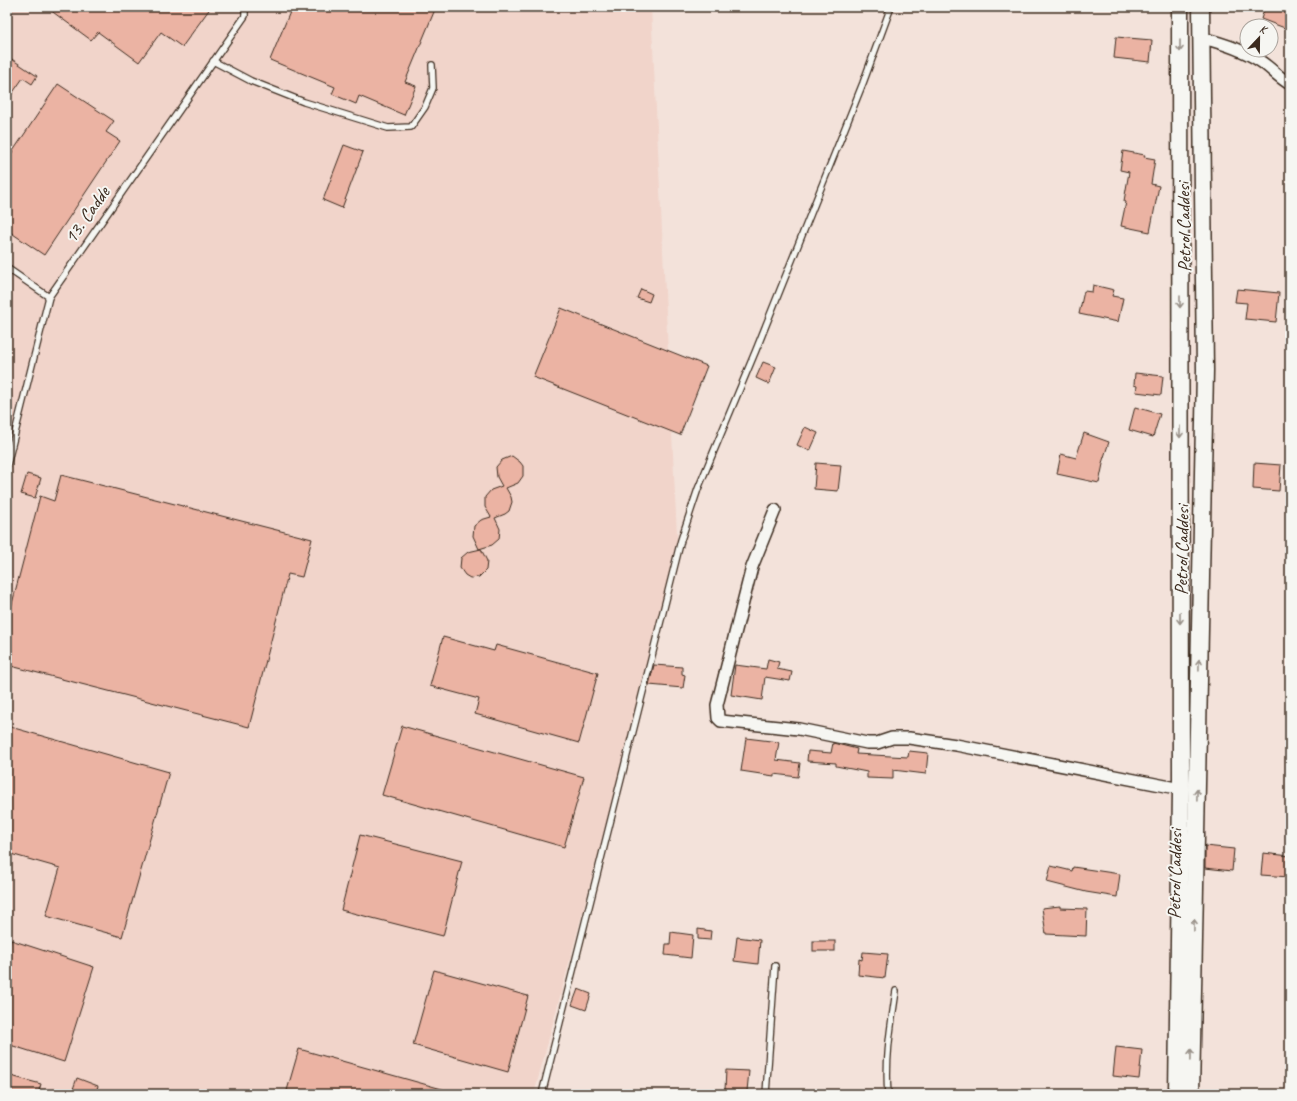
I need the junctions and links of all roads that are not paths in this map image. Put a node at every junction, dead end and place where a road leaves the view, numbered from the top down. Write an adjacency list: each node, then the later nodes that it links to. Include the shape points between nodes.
1 (245, 7): 6 (lane, 13. Cadde, via 245,16)
2 (892, 7): 16 (lane, via 698,489 681,540)
3 (1180, 7): 13 (main road, Petrol Caddesi, one-way to 13)
4 (1201, 7): 5 (main road, Petrol Caddesi)
5 (1202, 38): 8 (street, via 1245,52); 20 (main road, Petrol Caddesi, one-way to 5, via 1205,370)
6 (213, 61): 7 (lane, via 251,81 304,102 388,128 411,127 425,107 433,88); 10 (lane, 13. Cadde)
7 (432, 65)
8 (1290, 84)
9 (7, 268): 10 (lane)
10 (49, 297): 11 (lane, 13. Cadde)
11 (7, 465)
12 (775, 510): 13 (street, via 750,575 717,705 718,718 721,721 799,729 867,743 892,738 909,738)
13 (1181, 789): 19 (main road, Petrol Caddesi)
14 (775, 966): 17 (lane)
15 (896, 991): 18 (lane, via 887,1061)
16 (542, 1094)
17 (766, 1094)
18 (888, 1094)
19 (1177, 1094)
20 (1191, 1094)

